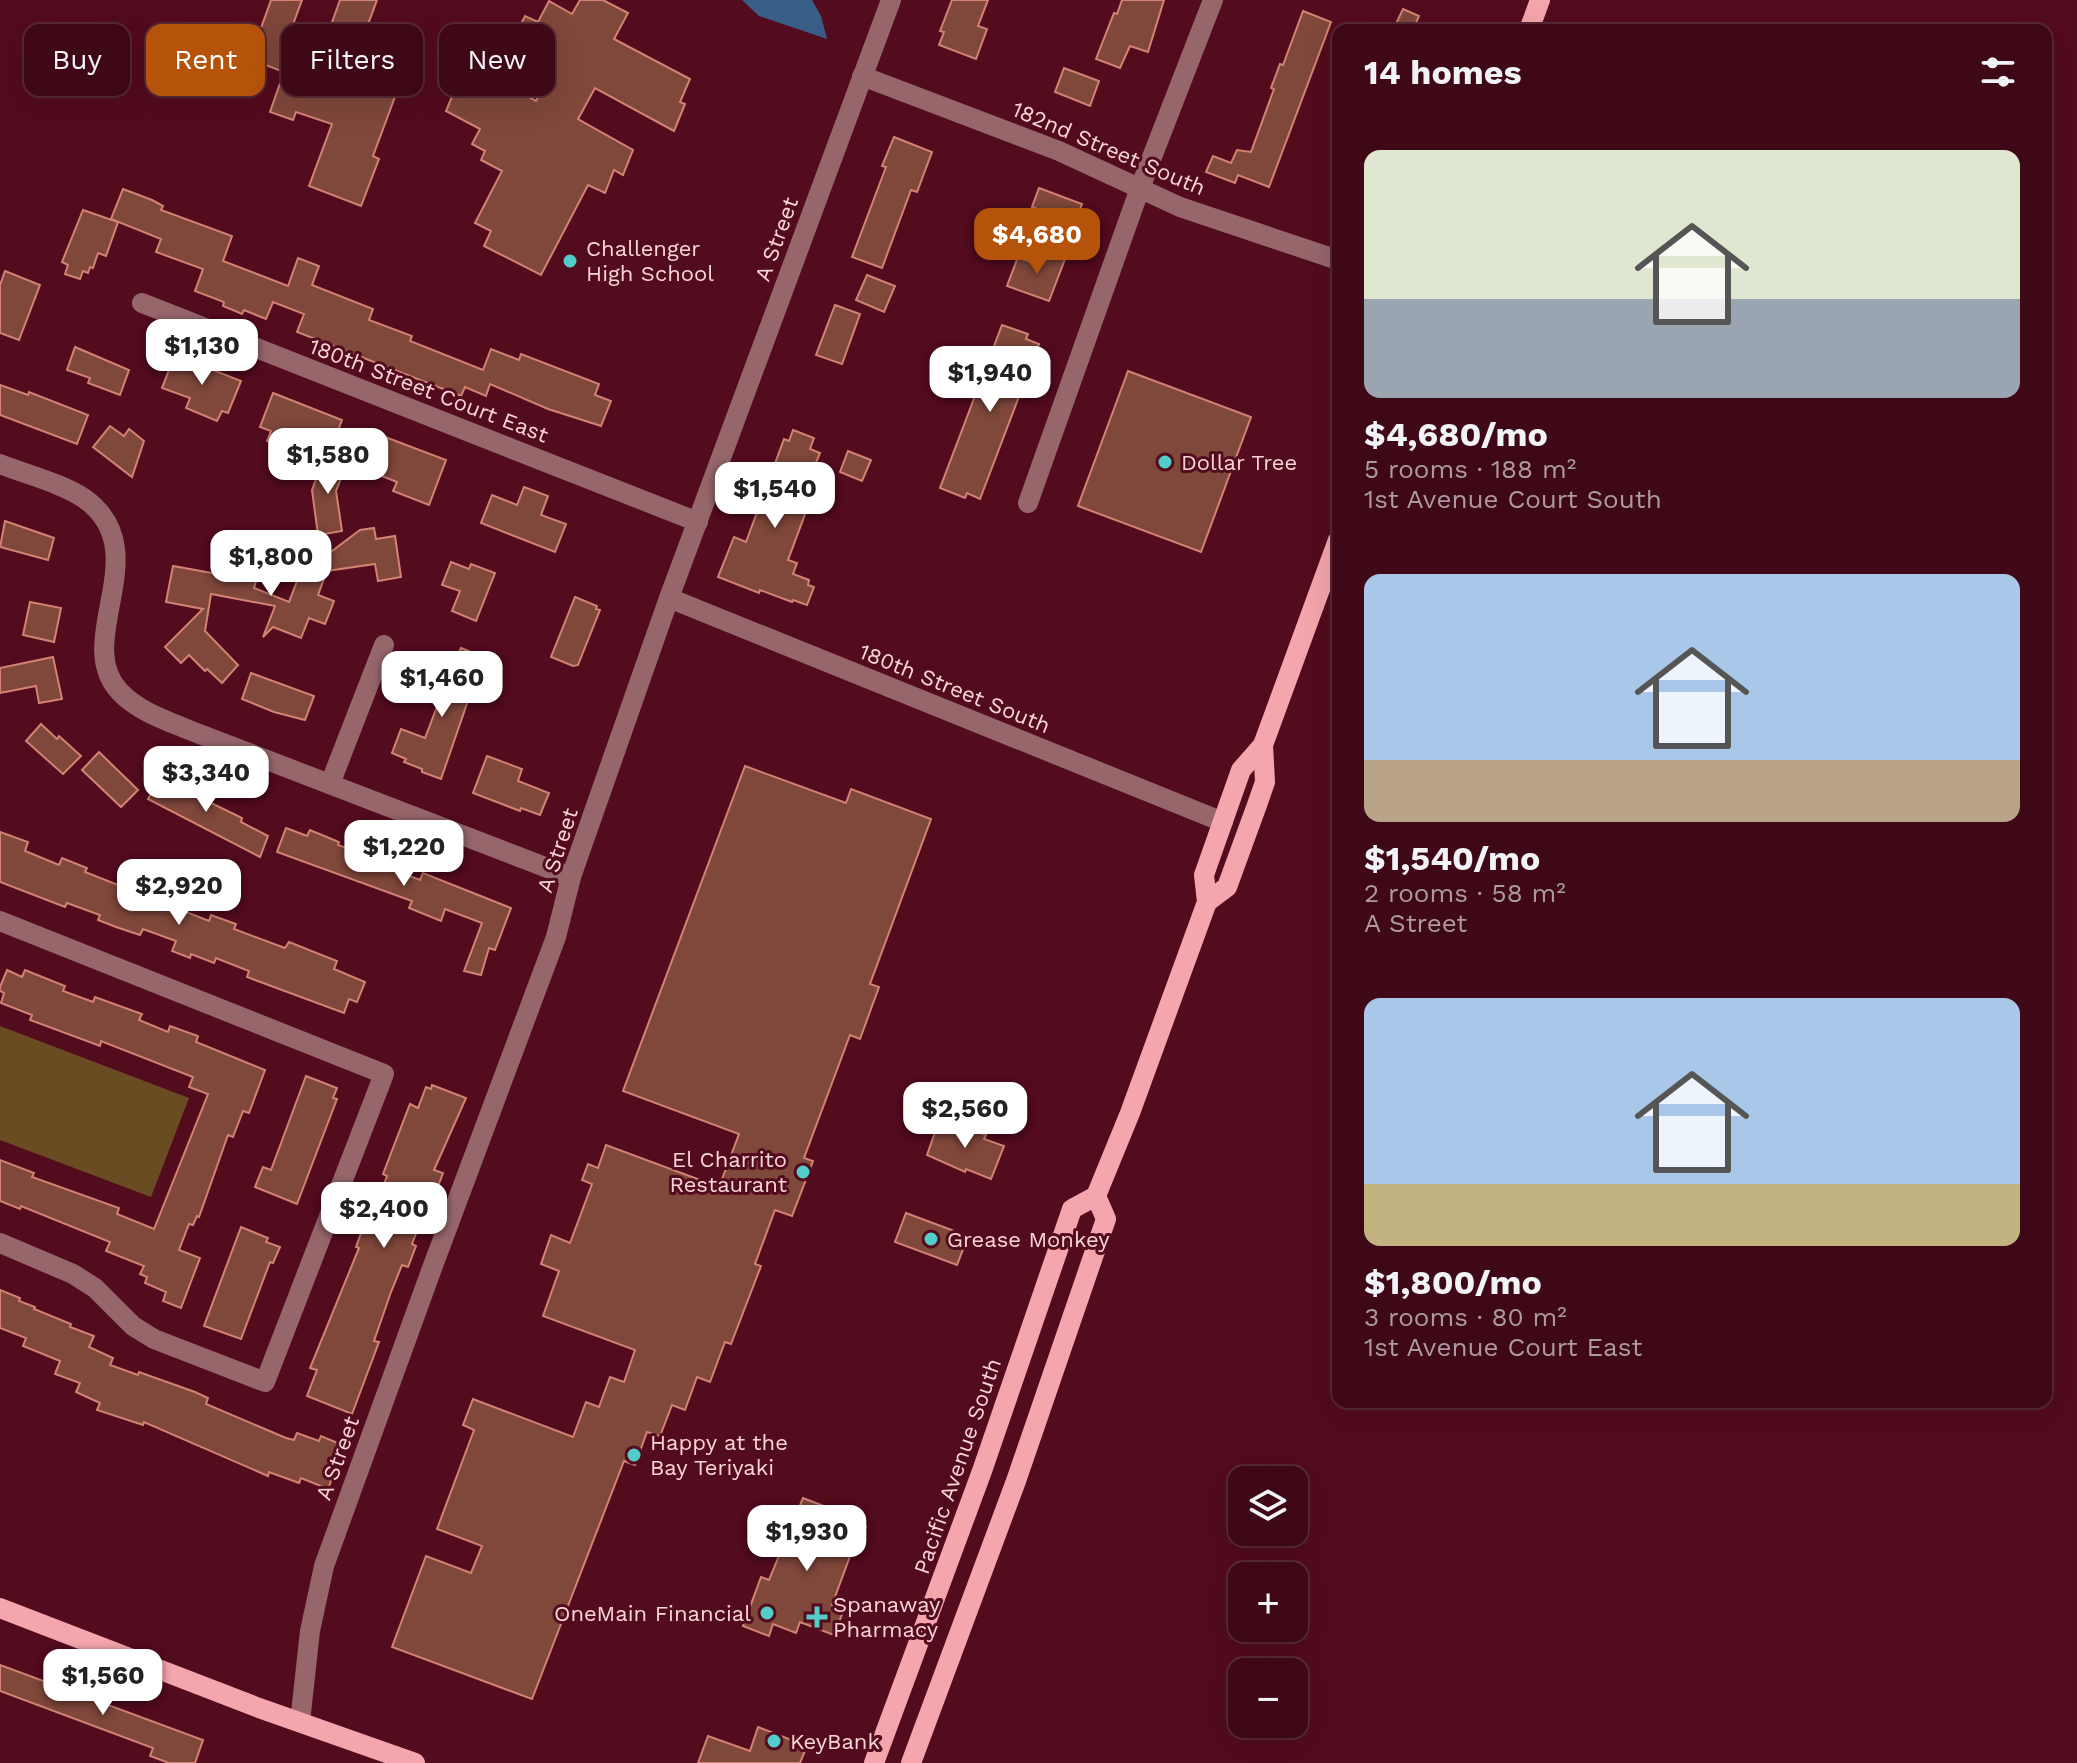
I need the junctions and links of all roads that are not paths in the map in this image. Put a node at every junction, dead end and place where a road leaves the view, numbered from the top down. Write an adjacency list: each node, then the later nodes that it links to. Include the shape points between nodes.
1 (891, 0): 5 (street, A Street)
2 (1213, 0): 6 (street)
3 (1540, 0): 4 (main road)
4 (1531, 24)
5 (862, 76): 6 (street, 182nd Street South, via 1059,151); 11 (street, A Street)
6 (1140, 188): 7 (street, 182nd Street South, via 1180,207); 10 (street)
7 (1332, 258)
8 (142, 303): 11 (street, 180th Street Court East)
9 (0, 464): 16 (street, via 84,498 107,523 116,582 108,608 105,656 122,694 189,730)
10 (1028, 503)
11 (698, 522): 13 (street, A Street)
12 (1332, 556): 15 (main road, Pacific Avenue South)
13 (669, 598): 17 (street, 180th Street South); 18 (street, A Street)
14 (384, 645): 16 (street)
15 (1263, 745): 17 (main road, Pacific Avenue South, via 1241,770); 19 (main road, Pacific Avenue South, via 1265,782 1257,805 1227,887)
16 (330, 784): 18 (street)
17 (1223, 822): 19 (main road, Pacific Avenue South, via 1204,875)
18 (571, 877): 25 (street, A Street, via 556,937 324,1566)
19 (1207, 902): 21 (main road, Pacific Avenue South)
20 (0, 921): 22 (street, via 384,1074 265,1382 154,1339 73,1274)
21 (1096, 1196): 24 (main road, via 1106,1219); 27 (main road, Pacific Avenue South, via 1072,1209)
22 (0, 1243)
23 (0, 1608): 25 (main road)
24 (927, 1720): 28 (main road); 29 (main road)
25 (300, 1722): 26 (main road)
26 (415, 1763)
27 (874, 1763)
28 (911, 1763)
29 (924, 1763)

